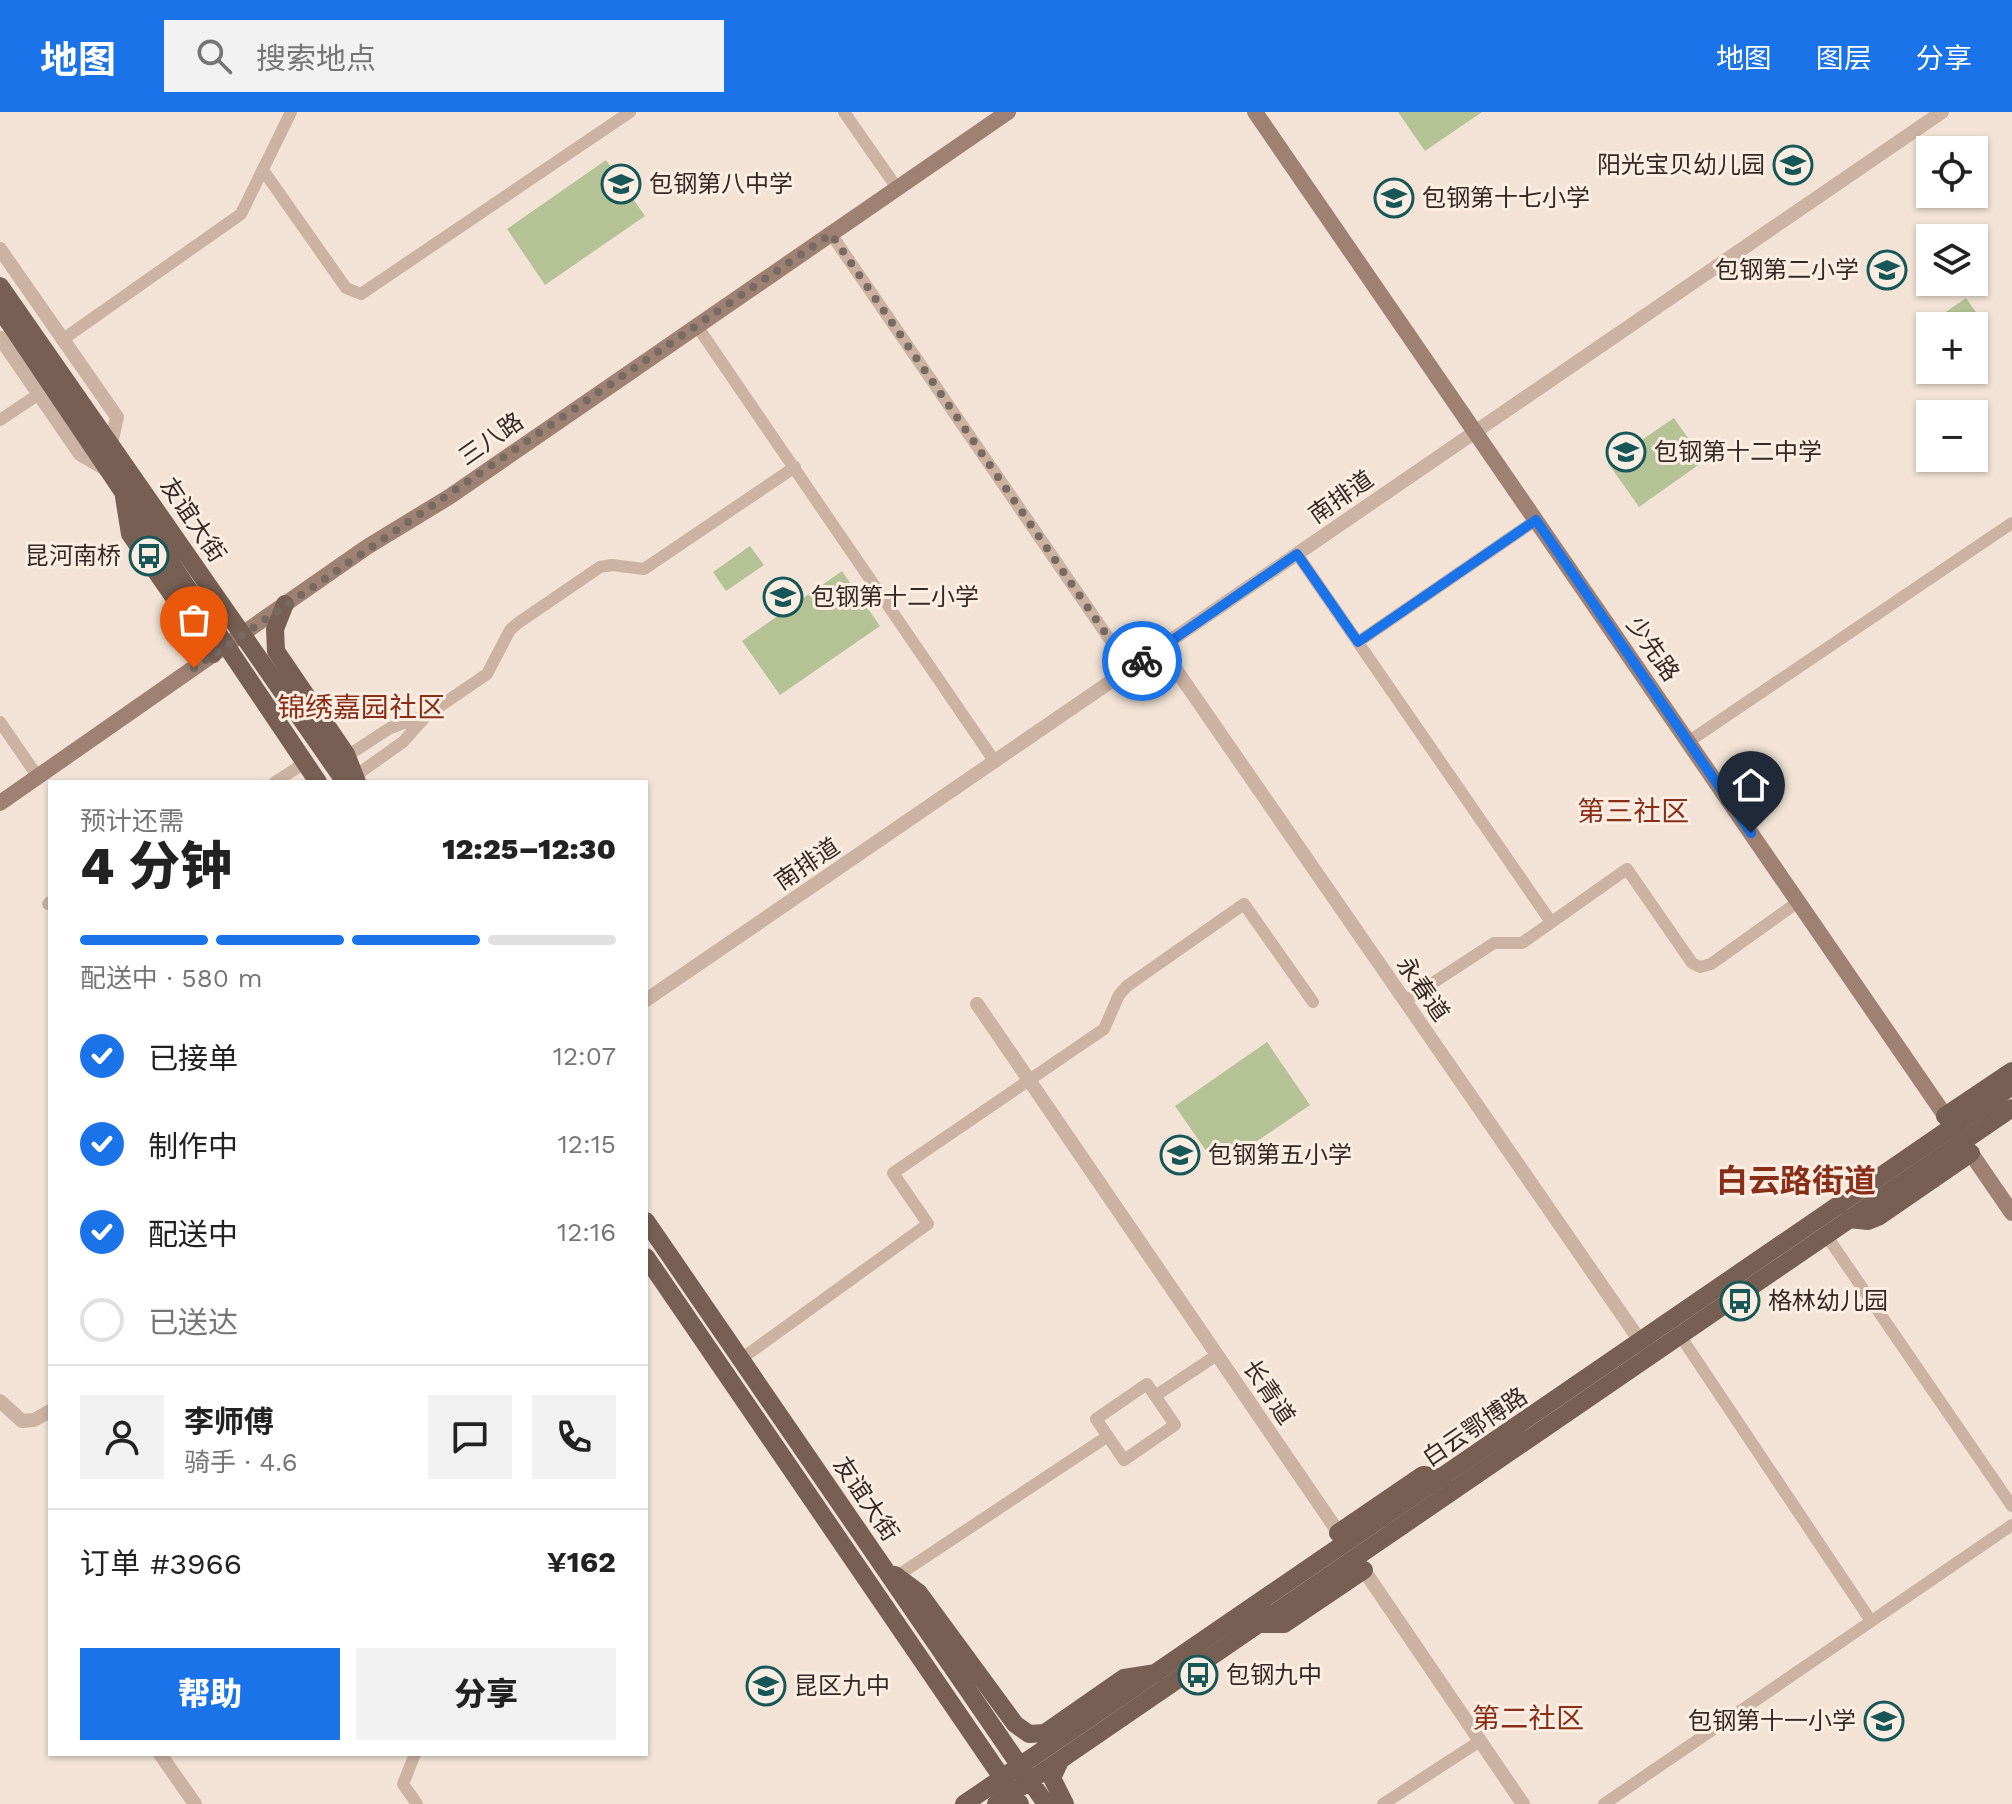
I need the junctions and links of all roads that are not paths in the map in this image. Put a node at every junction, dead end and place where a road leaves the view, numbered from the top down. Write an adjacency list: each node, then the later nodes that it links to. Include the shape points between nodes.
1 (291, 112): 7 (street)
2 (630, 112): 7 (street, via 361,294 346,288)
3 (844, 112): 8 (street)
4 (1008, 112): 8 (main road, 三八路)
5 (1255, 112): 18 (main road, 少先路)
6 (1942, 112): 18 (street, 南排道)
7 (263, 170): 15 (street, via 241,214)
8 (897, 188): 9 (main road, 三八路)
9 (831, 234): 13 (main road, 三八路); 29 (street)
10 (0, 249): 15 (street)
11 (0, 286): 19 (main road, 友谊大街)
12 (0, 309): 21 (main road, 友谊大街)
13 (697, 326): 20 (street); 25 (main road, 三八路)
14 (0, 338): 16 (street)
15 (62, 340): 19 (street, via 117,417)
16 (39, 394): 17 (street); 21 (street, via 80,454)
17 (0, 420)
18 (1475, 432): 22 (main road, 少先路); 24 (street, 南排道)
19 (111, 443): 27 (main road, 友谊大街)
20 (795, 467): 30 (street, via 644,569 606,565 589,575 513,627 490,670); 34 (street)
21 (107, 470): 27 (main road, 友谊大街)
22 (1536, 520): 26 (street); 32 (main road, 少先路)
23 (2012, 523): 32 (street)
24 (1297, 554): 26 (street); 28 (street, 南排道)
25 (285, 604): 27 (main road, 三八路); 33 (main road, via 275,629 276,651)
26 (1358, 642): 42 (street)
27 (227, 644): 35 (main road, 友谊大街); 36 (main road, 三八路); 39 (main road, 友谊大街)
28 (1161, 648): 29 (street, 南排道); 44 (street, 永春道)
29 (1130, 669): 34 (street, 南排道)
30 (427, 715): 33 (street, via 390,728); 39 (street, via 403,742)
31 (0, 722): 36 (street)
32 (1688, 742): 41 (main road, 少先路)
33 (347, 756): 39 (main road)
34 (995, 762): 43 (street, 南排道)
35 (305, 763): 37 (street); 38 (main road, 友谊大街)
36 (38, 777): 40 (main road, 三八路)
37 (278, 780)
38 (317, 780)
39 (352, 780)
40 (0, 803)
41 (1798, 902): 42 (street, via 1700,967 1692,963 1627,869); 51 (main road, 少先路)
42 (1551, 922): 44 (street, via 1517,945 1488,946)
43 (648, 999)
44 (1405, 1001): 59 (street, 永春道)
45 (1313, 1002): 48 (street, via 1244,904 1127,986 1104,1029)
46 (977, 1004): 48 (street, 长青道)
47 (2012, 1071): 51 (main road)
48 (1029, 1080): 60 (street, 长青道); 61 (street, via 893,1173 928,1224)
49 (2012, 1086): 51 (main road, 白云鄂博路)
50 (2012, 1108): 51 (main road, 白云鄂博路)
51 (1958, 1135): 52 (main road, 少先路); 54 (main road, 白云鄂博路, via 1878,1217 1849,1219); 59 (main road, 白云鄂博路)
52 (2012, 1213)
53 (648, 1224): 55 (main road, 友谊大街)
54 (1826, 1235): 58 (main road, 白云鄂博路); 66 (street)
55 (665, 1247): 56 (street); 61 (main road, 友谊大街)
56 (648, 1257)
57 (648, 1261): 77 (main road, 友谊大街)
58 (1679, 1334): 59 (main road, 白云鄂博路); 70 (street)
59 (1645, 1348): 68 (main road, 白云鄂博路); 68 (main road, 白云鄂博路, via 1443,1478 1423,1475)
60 (1217, 1355): 62 (street); 68 (street, 长青道)
61 (741, 1359): 69 (main road, 友谊大街)
62 (1155, 1396): 65 (street, via 1147,1384 1096,1419); 65 (street, via 1175,1425 1124,1460)
63 (0, 1401): 64 (street, via 22,1421)
64 (48, 1412)
65 (1108, 1436): 69 (street)
66 (2012, 1506)
67 (2012, 1525): 70 (street)
68 (1351, 1551): 71 (main road, 白云鄂博路); 72 (street, 长青道); 75 (main road, 白云鄂博路, via 1284,1624 1259,1624)
69 (890, 1571): 71 (main road, via 919,1593 1015,1724 1029,1734 1045,1733 1124,1678); 76 (main road, 友谊大街)
70 (1871, 1621): 86 (street)
71 (1157, 1673): 76 (main road, 白云鄂博路)
72 (1480, 1741): 84 (street); 85 (street, 长青道)
73 (161, 1756): 78 (street)
74 (414, 1756): 79 (street, via 403,1784)
75 (1062, 1759): 76 (main road, 白云鄂博路); 83 (main road, via 1052,1778)
76 (1025, 1773): 77 (main road, 白云鄂博路); 82 (main road, 友谊大街)
77 (1011, 1792): 80 (main road, 白云鄂博路); 81 (main road, 白云鄂博路)
78 (195, 1804)
79 (417, 1804)
80 (964, 1804)
81 (996, 1804)
82 (1046, 1804)
83 (1065, 1804)
84 (1383, 1804)
85 (1523, 1804)
86 (1604, 1804)

